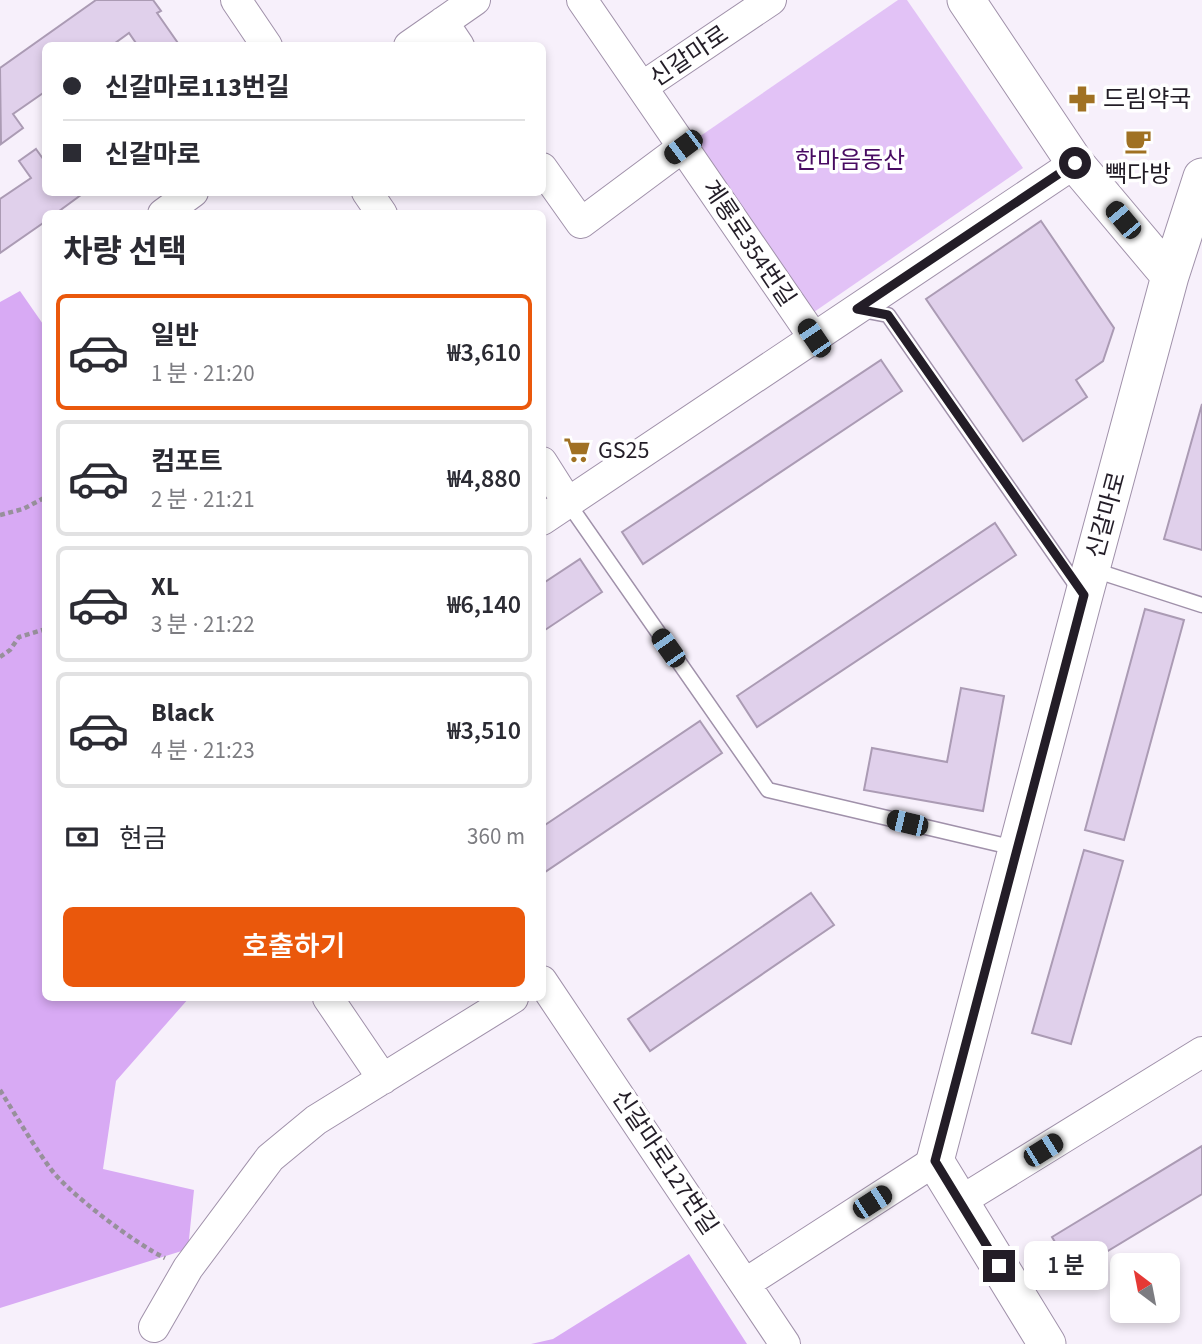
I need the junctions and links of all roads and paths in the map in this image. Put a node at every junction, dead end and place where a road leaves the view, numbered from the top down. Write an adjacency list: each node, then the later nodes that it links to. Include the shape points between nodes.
1 (236, 0): 7 (street)
2 (475, 0): 6 (street)
3 (582, 0): 9 (street, 계룡로354번길)
4 (771, 0): 9 (street, 신갈마로)
5 (966, 0): 11 (street)
6 (451, 34): 8 (street)
7 (264, 42)
8 (422, 42)
9 (642, 88): 10 (street, 계룡로354번길)
10 (683, 147): 12 (street, via 581,223); 18 (street, 계룡로354번길)
11 (1075, 163): 16 (street); 17 (street)
12 (546, 174)
13 (1202, 177): 16 (street, 신갈마로)
14 (188, 196): 15 (street)
15 (168, 210)
16 (1170, 276): 24 (street, 신갈마로)
17 (857, 309): 18 (street); 24 (lane, via 888,315)
18 (814, 338): 21 (street)
19 (546, 468): 21 (street)
20 (42, 499): 22 (path)
21 (568, 503): 23 (street); 28 (lane, via 768,790)
22 (0, 515)
23 (546, 517)
24 (1087, 582): 25 (lane); 28 (street, 신갈마로)
25 (1202, 605)
26 (42, 630): 27 (path, via 19,637)
27 (0, 657)
28 (1019, 849): 35 (street, 신갈마로)
29 (546, 987): 38 (street, 신갈마로127번길)
30 (330, 1001): 33 (street)
31 (508, 1001): 33 (street)
32 (1202, 1052): 36 (street)
33 (383, 1079): 37 (street, via 316,1121 270,1158)
34 (0, 1090): 37 (path, via 51,1171 147,1250)
35 (935, 1161): 36 (street); 38 (street)
36 (959, 1202): 41 (street)
37 (188, 1268): 39 (street)
38 (746, 1283): 40 (street, 신갈마로127번길)
39 (154, 1327)
40 (785, 1344)
41 (1046, 1344)

